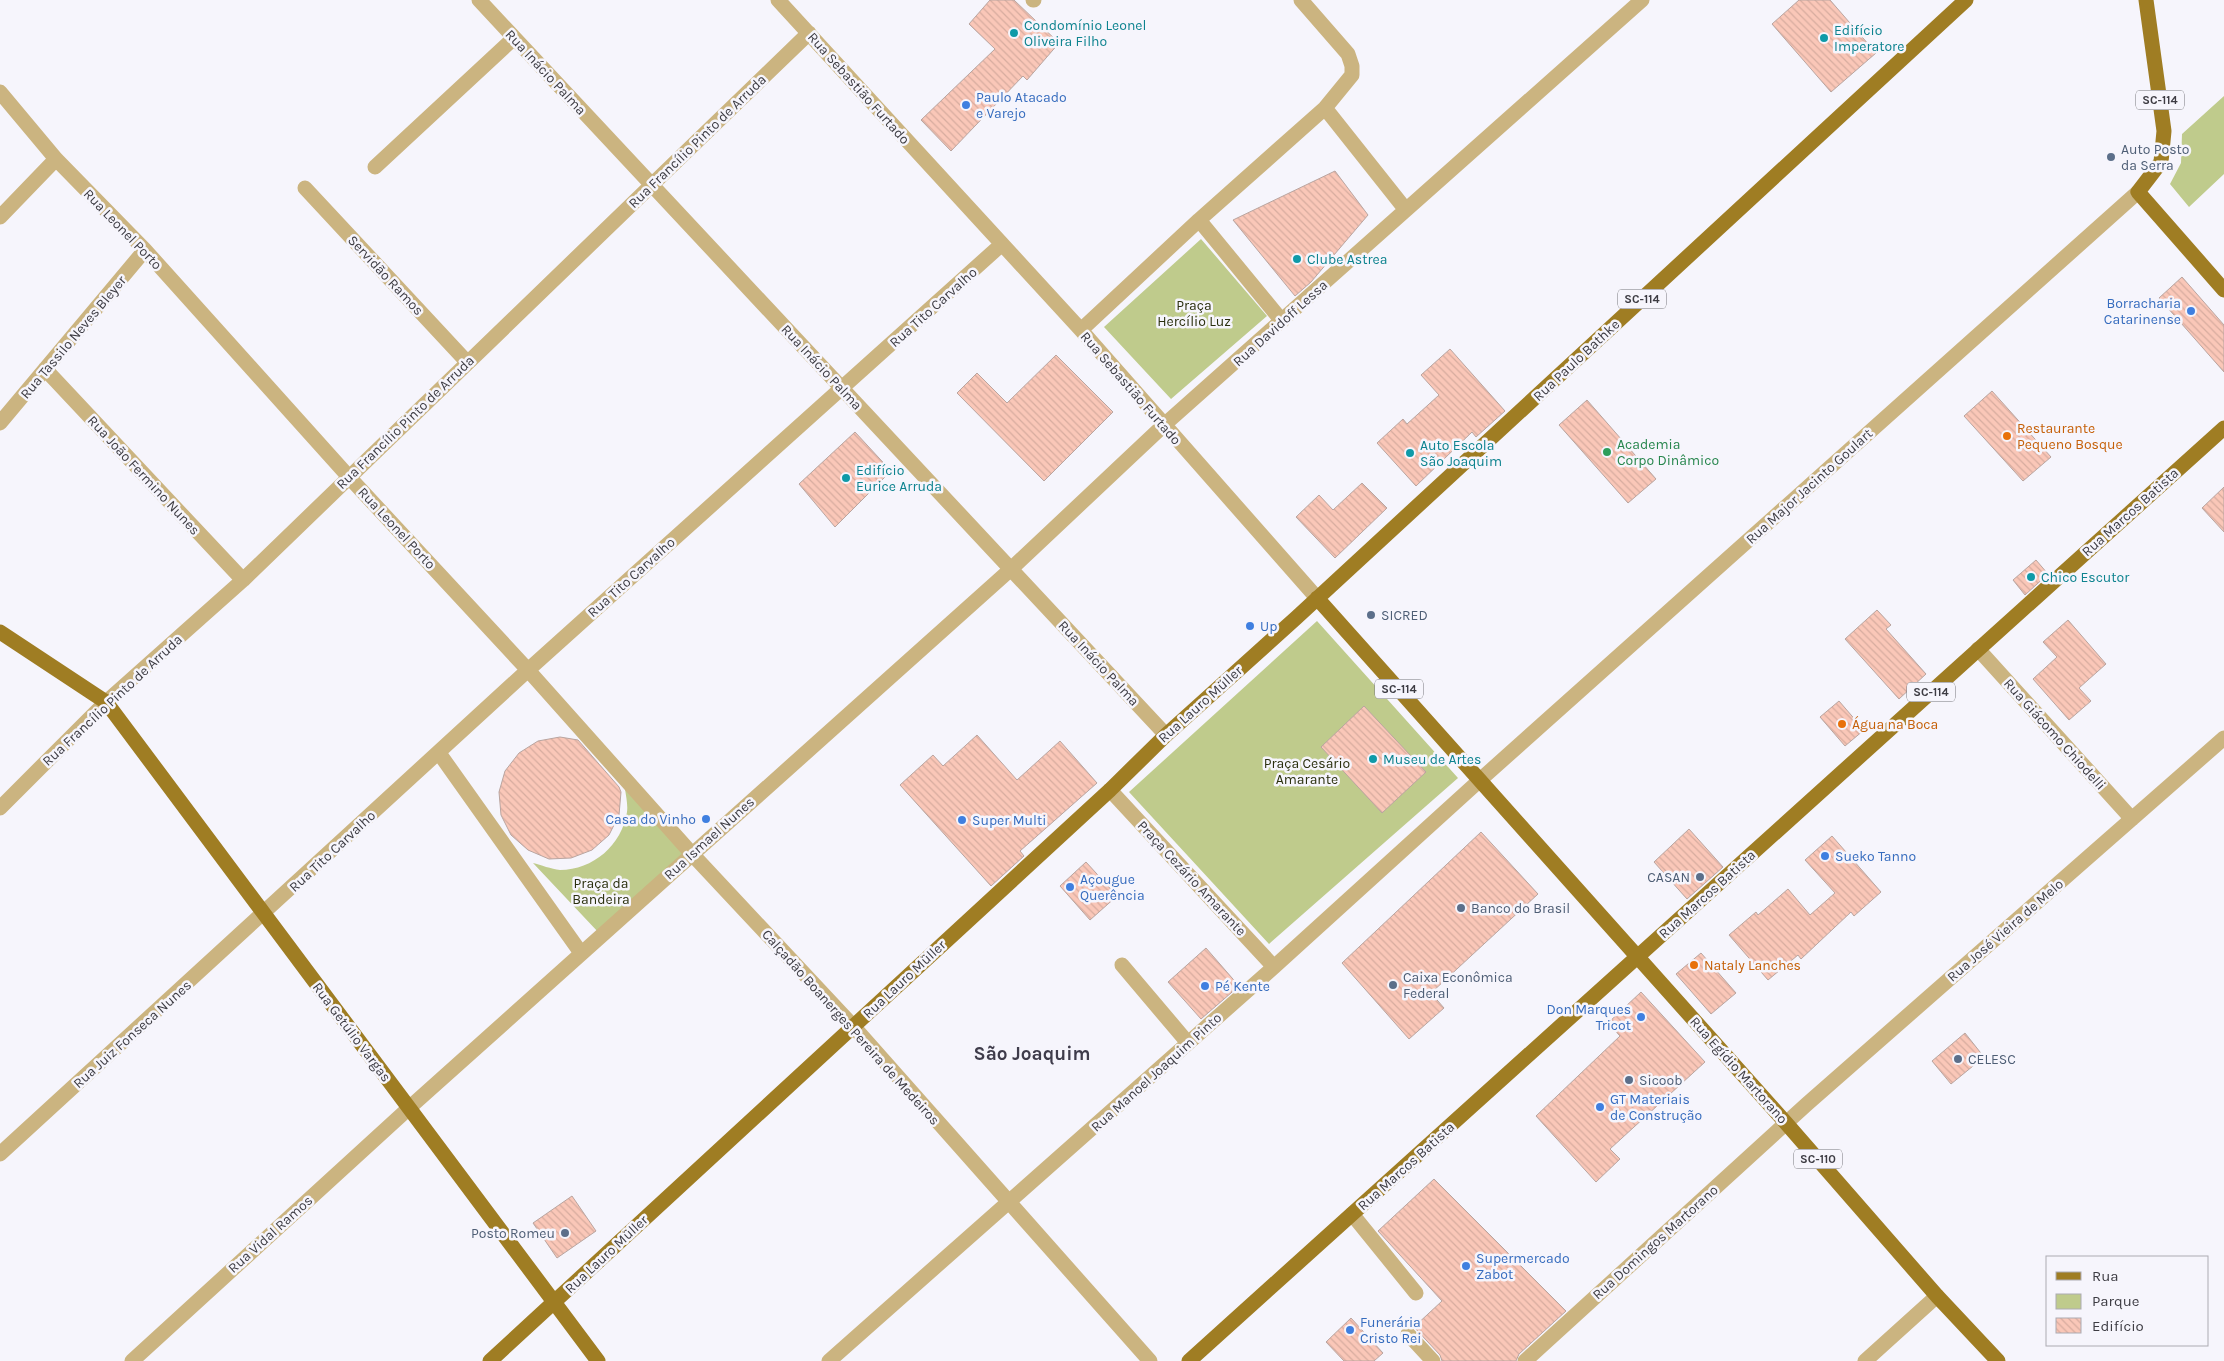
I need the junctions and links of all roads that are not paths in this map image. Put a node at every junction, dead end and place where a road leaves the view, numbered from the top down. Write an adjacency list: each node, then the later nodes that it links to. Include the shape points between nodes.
1 (479, 0): 8 (street, Rua Inácio Palma)
2 (778, 0): 7 (street, Rua Sebastião Furtado / SC-114)
3 (1301, 0): 10 (street, via 1348,54 1352,66 1352,75)
4 (1642, 0): 16 (street, Rua Davidoff Lessa)
5 (1966, 0): 33 (main road, Rua Paulo Bathke / SC-114)
6 (2146, 0): 15 (main road, SC-114, via 2164,131 2161,162)
7 (809, 33): 13 (street, Rua Francílio Pinto de Arruda); 19 (street, Rua Sebastião Furtado / SC-114)
8 (514, 38): 12 (street); 13 (street, Rua Inácio Palma)
9 (0, 92): 11 (street, Rua Leonel Porto)
10 (1325, 108): 16 (street); 18 (street)
11 (56, 159): 17 (street); 20 (street, Rua Leonel Porto)
12 (375, 167)
13 (651, 184): 24 (street, Rua Francílio Pinto de Arruda); 26 (street, Rua Inácio Palma)
14 (305, 188): 24 (street, Servidão Ramos)
15 (2138, 192): 21 (main road); 41 (street, Rua Major Jacinto Goulart)
16 (1406, 210): 22 (street, Rua Davidoff Lessa)
17 (0, 217)
18 (1199, 220): 22 (street); 23 (street)
19 (1002, 244): 23 (street, Rua Sebastião Furtado / SC-114); 26 (street, Rua Tito Carvalho)
20 (145, 250): 25 (street, Rua Tassilo Neves Bleyer); 30 (street, Rua Leonel Porto)
21 (2224, 290)
22 (1282, 321): 28 (street, Rua Davidoff Lessa)
23 (1081, 330): 28 (street, Rua Sebastião Furtado / SC-114)
24 (467, 362): 30 (street, Rua Francílio Pinto de Arruda)
25 (45, 370): 27 (street, Rua Tassilo Neves Bleyer); 32 (street, Rua João Fermino Nunes)
26 (842, 389): 31 (street, Rua Inácio Palma); 36 (street, Rua Tito Carvalho)
27 (0, 423)
28 (1164, 426): 31 (street, Rua Davidoff Lessa); 33 (street, Rua Sebastião Furtado / SC-114)
29 (2224, 428): 35 (main road, Rua Marcos Batista / SC-114)
30 (349, 477): 32 (street, Rua Francílio Pinto de Arruda); 36 (street, Rua Leonel Porto)
31 (1011, 569): 38 (street, Rua Inácio Palma); 45 (street, Rua Ismael Nunes)
32 (243, 580): 37 (street, Rua Francílio Pinto de Arruda)
33 (1317, 598): 38 (main road, Rua Lauro Müller); 41 (main road, Rua Sebastião Furtado / SC-114)
34 (0, 632): 37 (main road, Rua Getúlio Vargas)
35 (1978, 649): 44 (street, Rua Giácomo Chiodelli); 48 (main road, Rua Marcos Batista / SC-114)
36 (528, 670): 40 (street, Rua Tito Carvalho); 45 (street, Rua Leonel Porto)
37 (106, 702): 43 (street, Rua Francílio Pinto de Arruda); 46 (main road, Rua Getúlio Vargas)
38 (1166, 735): 42 (main road, Rua Lauro Müller)
39 (2224, 738): 44 (street, Rua José Vieira de Melo)
40 (439, 753): 46 (street, Rua Tito Carvalho); 47 (street)
41 (1480, 780): 48 (main road, Rua Egídio Martorano / SC-114); 50 (street, Rua Manoel Joaquim Pinto)
42 (1110, 790): 50 (street, Praça Cezário Amarante); 51 (main road, Rua Lauro Müller)
43 (0, 808)
44 (2132, 819): 54 (street, Rua José Vieira de Melo)
45 (692, 854): 47 (street, Rua Ismael Nunes); 51 (street, Calçadão Boanerges Pereira de Medeiros)
46 (264, 914): 53 (main road, Rua Getúlio Vargas); 55 (street, Rua Juiz Fonseca Nunes)
47 (581, 953): 53 (street, Rua Ismael Nunes)
48 (1638, 956): 54 (main road, Rua Egídio Martorano / SC-110); 57 (main road, Rua Marcos Batista)
49 (1122, 965): 52 (street)
50 (1274, 967): 52 (street, Rua Manoel Joaquim Pinto)
51 (853, 1026): 56 (street, Calçadão Boanerges Pereira de Medeiros); 60 (main road, Rua Lauro Müller)
52 (1188, 1043): 56 (street, Rua Manoel Joaquim Pinto)
53 (409, 1108): 60 (main road, Rua Getúlio Vargas); 62 (street, Rua Vidal Ramos)
54 (1786, 1123): 59 (main road, Rua Egídio Martorano / SC-110); 69 (street, Rua Domingos Martorano)
55 (0, 1154)
56 (1009, 1203): 65 (street, Rua Manoel Joaquim Pinto); 66 (street, Calçadão Boanerges Pereira de Medeiros)
57 (1352, 1214): 58 (street); 67 (main road, Rua Marcos Batista)
58 (1416, 1293)
59 (1937, 1296): 70 (street); 71 (main road, Rua Egídio Martorano / SC-110)
60 (553, 1302): 63 (main road, Rua Lauro Müller); 64 (main road, Rua Getúlio Vargas)
61 (1408, 1334): 68 (street)
62 (132, 1361)
63 (490, 1361)
64 (598, 1361)
65 (829, 1361)
66 (1150, 1361)
67 (1190, 1361)
68 (1433, 1361)
69 (1525, 1361)
70 (1865, 1361)
71 (1998, 1361)

